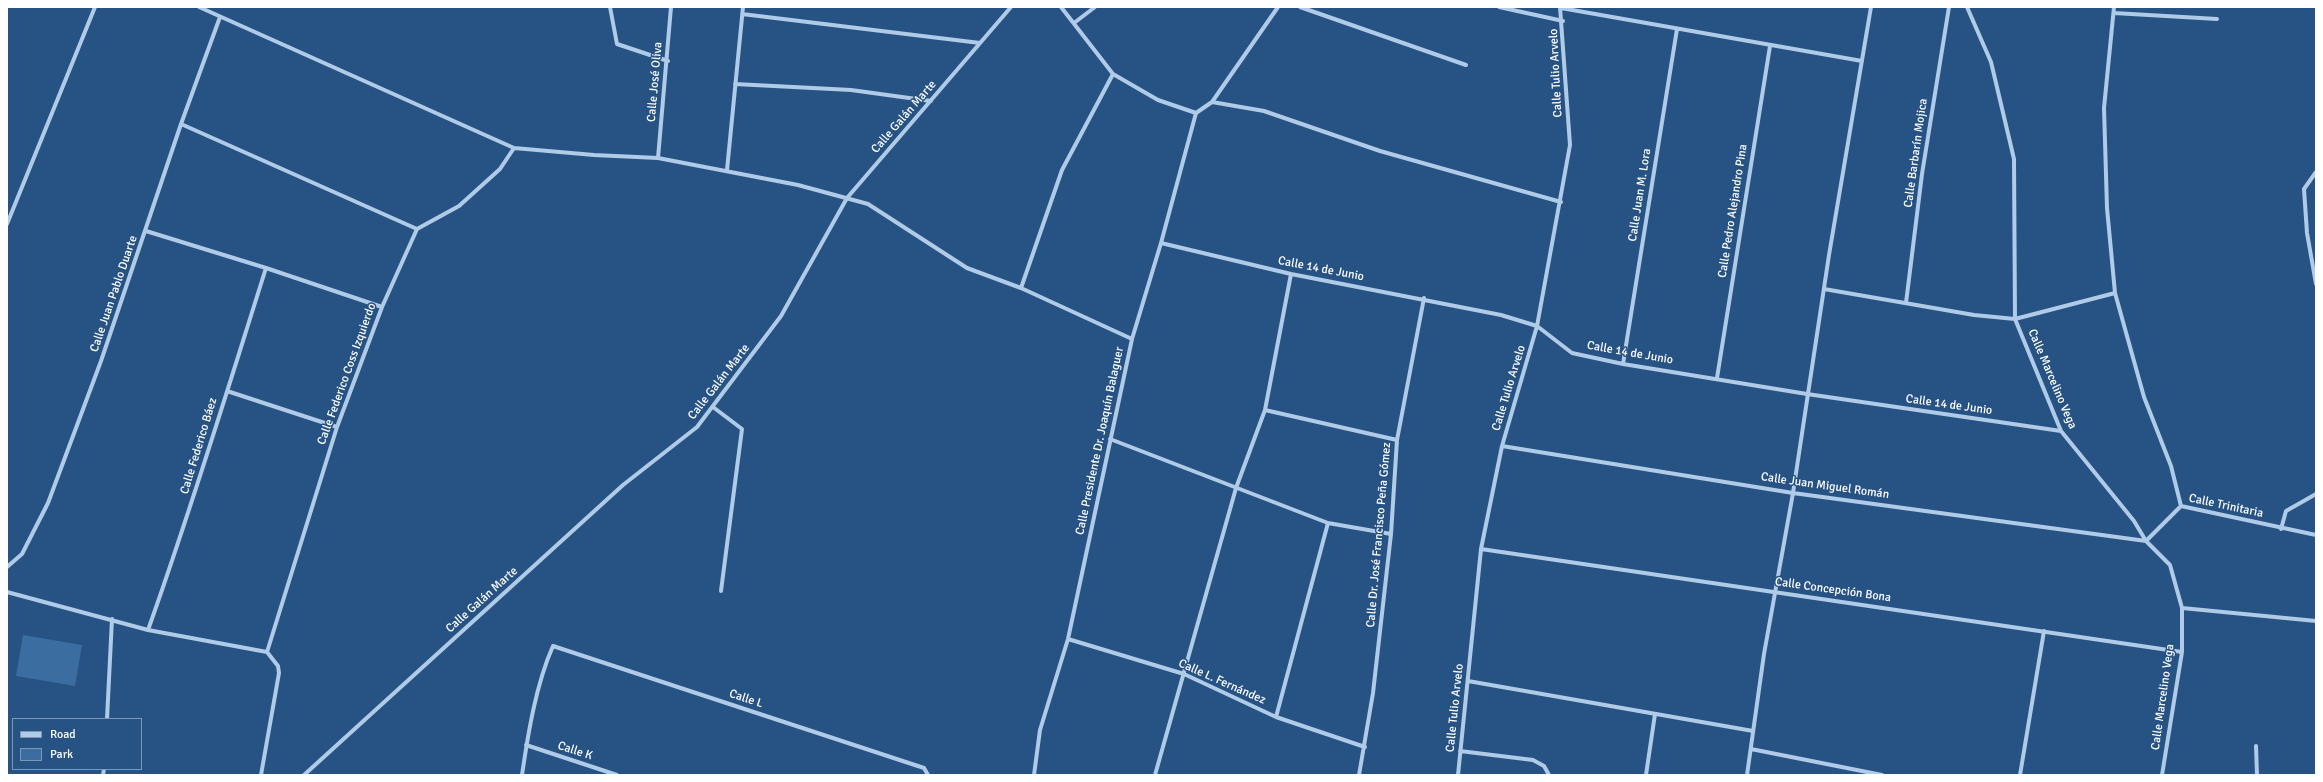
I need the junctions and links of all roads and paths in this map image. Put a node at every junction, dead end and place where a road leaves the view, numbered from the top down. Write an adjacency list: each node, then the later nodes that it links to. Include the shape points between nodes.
1 (95, 7): 41 (street)
2 (199, 7): 19 (street)
3 (610, 7): 26 (street, via 617,44)
4 (671, 7): 26 (street, Calle José Oliva)
5 (743, 7): 18 (street)
6 (1011, 7): 24 (street, Calle Galán Marte)
7 (1061, 7): 22 (street)
8 (1096, 7): 22 (street)
9 (1278, 7): 32 (street)
10 (1300, 7): 28 (street)
11 (1499, 7): 21 (street)
12 (1871, 7): 27 (street)
13 (1949, 7): 52 (street, Calle Barbarín Mojica, via 1922,174)
14 (1967, 7): 54 (street, Calle Marcelino Vega, via 1991,62 2014,159)
15 (2114, 7): 17 (street)
16 (1560, 8): 21 (street, Calle Tulio Arvelo); 23 (street)
17 (2114, 13): 20 (street); 50 (street, via 2104,108 2107,208)
18 (742, 14): 24 (street); 30 (street)
19 (220, 17): 34 (street, Calle Juan Pablo Duarte); 35 (street)
20 (2217, 19)
21 (1563, 21): 40 (street, Calle Tulio Arvelo, via 1570,145)
22 (1074, 23): 29 (street)
23 (1677, 29): 25 (street); 57 (street, Calle Juan M. Lora)
24 (980, 43): 31 (street, Calle Galán Marte)
25 (1770, 46): 27 (street); 58 (street, Calle Pedro Alejandro Pina)
26 (668, 61): 36 (street, Calle José Oliva)
27 (1862, 61): 49 (street)
28 (1466, 65)
29 (1113, 74): 33 (street, via 1158,100); 48 (street, via 1062,170)
30 (735, 84): 31 (street, via 850,90); 37 (street)
31 (931, 101): 39 (street, Calle Galán Marte)
32 (1212, 102): 33 (street); 40 (street, via 1264,111 1380,151)
33 (1196, 113): 44 (street, Calle Presidente Dr. Joaquín Balaguer)
34 (181, 124): 42 (street); 43 (street, Calle Juan Pablo Duarte)
35 (514, 148): 36 (street, via 594,156); 42 (street, via 500,169 459,206)
36 (658, 158): 37 (street)
37 (727, 170): 39 (street)
38 (2316, 173): 47 (street, via 2304,189 2307,233)
39 (847, 198): 48 (street, via 868,204 966,268); 61 (street, Calle Galán Marte, via 781,316)
40 (1561, 202): 55 (street, Calle Tulio Arvelo)
41 (7, 224)
42 (417, 229): 53 (street, Calle Federico Coss Izquierdo)
43 (146, 231): 45 (street); 78 (street, Calle Juan Pablo Duarte, via 48,503 22,554)
44 (1161, 243): 46 (street, Calle 14 de Junio); 56 (street, Calle Presidente Dr. Joaquín Balaguer)
45 (266, 268): 53 (street); 59 (street, Calle Federico Báez)
46 (1291, 274): 51 (street, Calle 14 de Junio); 62 (street)
47 (2316, 284)
48 (1021, 288): 56 (street)
49 (1824, 289): 52 (street); 60 (street)
50 (2115, 293): 54 (street); 71 (street, via 2144,397 2171,466)
51 (1424, 298): 55 (street, Calle 14 de Junio, via 1501,315); 66 (street, Calle Dr. José Francisco Peña Gómez)
52 (1906, 303): 54 (street, via 1974,315)
53 (382, 307): 63 (street, Calle Federico Coss Izquierdo)
54 (2016, 319): 64 (street, Calle Marcelino Vega)
55 (1537, 326): 57 (street, Calle 14 de Junio, via 1572,353); 67 (street, Calle Tulio Arvelo)
56 (1132, 339): 65 (street, Calle Presidente Dr. Joaquín Balaguer)
57 (1623, 364): 58 (street, Calle 14 de Junio)
58 (1717, 378): 60 (street, Calle 14 de Junio)
59 (227, 391): 63 (street); 85 (street, Calle Federico Báez, via 183,532)
60 (1807, 394): 64 (street, Calle 14 de Junio); 69 (street)
61 (713, 407): 79 (street, via 742,429); 102 (street, Calle Galán Marte, via 697,427 623,485)
62 (1265, 410): 66 (street); 68 (street)
63 (337, 427): 88 (street, Calle Federico Coss Izquierdo)
64 (2061, 431): 76 (street, Calle Marcelino Vega, via 2134,522)
65 (1110, 439): 68 (street); 87 (street, Calle Presidente Dr. Joaquín Balaguer)
66 (1397, 440): 74 (street, Calle Dr. José Francisco Peña Gómez)
67 (1502, 446): 69 (street, Calle Juan Miguel Román); 77 (street, Calle Tulio Arvelo)
68 (1236, 488): 72 (street); 90 (street)
69 (1793, 493): 76 (street, Calle Juan Miguel Román); 81 (street)
70 (2316, 494): 73 (street, via 2286,511)
71 (2181, 506): 73 (street, Calle Trinitaria); 76 (street, Calle Trinitaria)
72 (1328, 523): 74 (street); 93 (street)
73 (2281, 529): 75 (street, Calle Trinitaria)
74 (1391, 534): 98 (street, Calle Dr. José Francisco Peña Gómez)
75 (2316, 535)
76 (2146, 541): 82 (street, Calle Marcelino Vega, via 2170,566)
77 (1481, 549): 81 (street, Calle Concepción Bona); 91 (street, Calle Tulio Arvelo)
78 (7, 567)
79 (721, 591)
80 (7, 592): 83 (street)
81 (1775, 592): 86 (street, Calle Concepción Bona); 95 (street)
82 (2182, 608): 84 (street); 89 (street, Calle Marcelino Vega)
83 (112, 619): 85 (street); 94 (street)
84 (2316, 621)
85 (148, 630): 88 (street)
86 (2044, 631): 89 (street, Calle Concepción Bona); 114 (street)
87 (1068, 639): 90 (street, Calle L. Fernández); 106 (street, Calle Presidente Dr. Joaquín Balaguer, via 1040,730)
88 (267, 652): 101 (street, via 278,666 278,673)
89 (2182, 652): 115 (street, Calle Marcelino Vega)
90 (1184, 674): 93 (street, Calle L. Fernández); 107 (street)
91 (1468, 681): 92 (street); 100 (street, Calle Tulio Arvelo)
92 (1654, 714): 95 (street); 111 (street)
93 (1276, 717): 98 (street, Calle L. Fernández)
94 (106, 718)
95 (1753, 731): 99 (street)
96 (526, 745): 103 (street); 104 (street, Calle K); 105 (street, Calle L, via 547,660 554,646 924,768)
97 (2256, 746): 116 (street)
98 (1365, 747): 108 (street, Calle Dr. José Francisco Peña Gómez)
99 (1751, 749): 112 (street); 113 (street)
100 (1460, 751): 109 (street, Calle Tulio Arvelo); 110 (street, via 1533,760 1544,766)
101 (261, 775)
102 (304, 775)
103 (522, 775)
104 (617, 775)
105 (928, 775)
106 (1034, 775)
107 (1155, 775)
108 (1359, 775)
109 (1458, 775)
110 (1548, 775)
111 (1646, 775)
112 (1747, 775)
113 (1882, 775)
114 (2020, 775)
115 (2162, 775)
116 (2257, 775)

